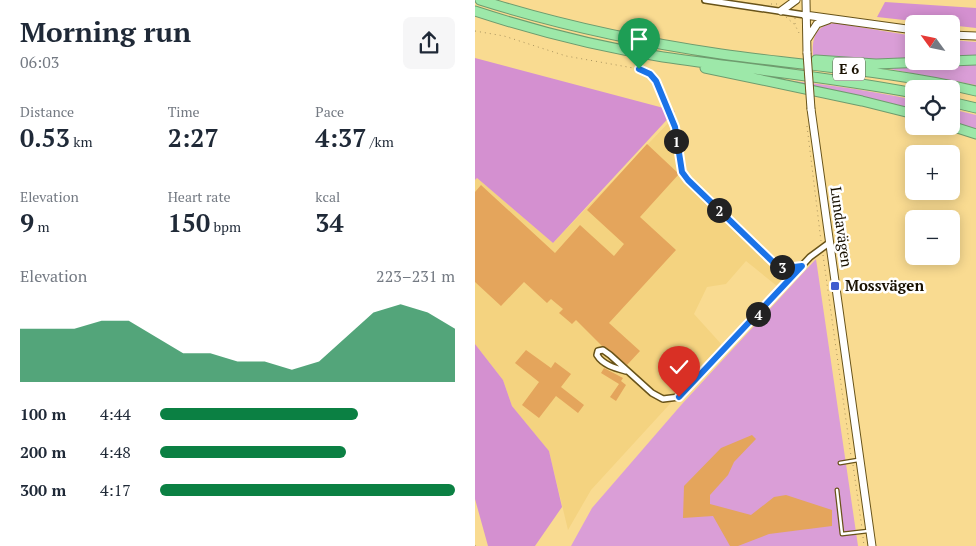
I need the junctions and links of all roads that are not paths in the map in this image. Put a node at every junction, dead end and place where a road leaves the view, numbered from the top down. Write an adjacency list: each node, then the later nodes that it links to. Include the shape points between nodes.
1 (480, 0): 14 (highway, E 6, via 600,33)
2 (705, 0): 5 (street)
3 (796, 0): 7 (main road)
4 (805, 0): 8 (main road, Lundavägen)
5 (736, 2): 7 (street)
6 (475, 11): 15 (highway, E 6, via 559,35)
7 (781, 11): 8 (street)
8 (805, 15): 9 (main road); 13 (main road, Lundavägen)
9 (840, 19): 10 (main road); 13 (main road, via 817,24 810,31)
10 (905, 29)
11 (960, 35): 12 (main road)
12 (976, 36)
13 (806, 44): 24 (main road, Lundavägen, bridge)
14 (722, 54): 16 (highway, via 876,64); 18 (highway, E 6, via 869,72)
15 (661, 56): 17 (highway, E 6); 21 (highway)
16 (976, 60)
17 (905, 91)
18 (976, 91)
19 (960, 104): 20 (highway)
20 (976, 108)
21 (905, 112)
22 (960, 129): 23 (highway)
23 (976, 134)
24 (825, 245): 25 (street, via 679,397 663,399); 26 (main road, Lundavägen)
25 (626, 371): 25 (street, via 603,350 598,351 600,360)
26 (859, 460): 27 (lane); 29 (main road, Lundavägen)
27 (840, 463)
28 (837, 490): 29 (lane, via 842,534)
29 (866, 531): 30 (main road, Lundavägen)
30 (872, 546)

